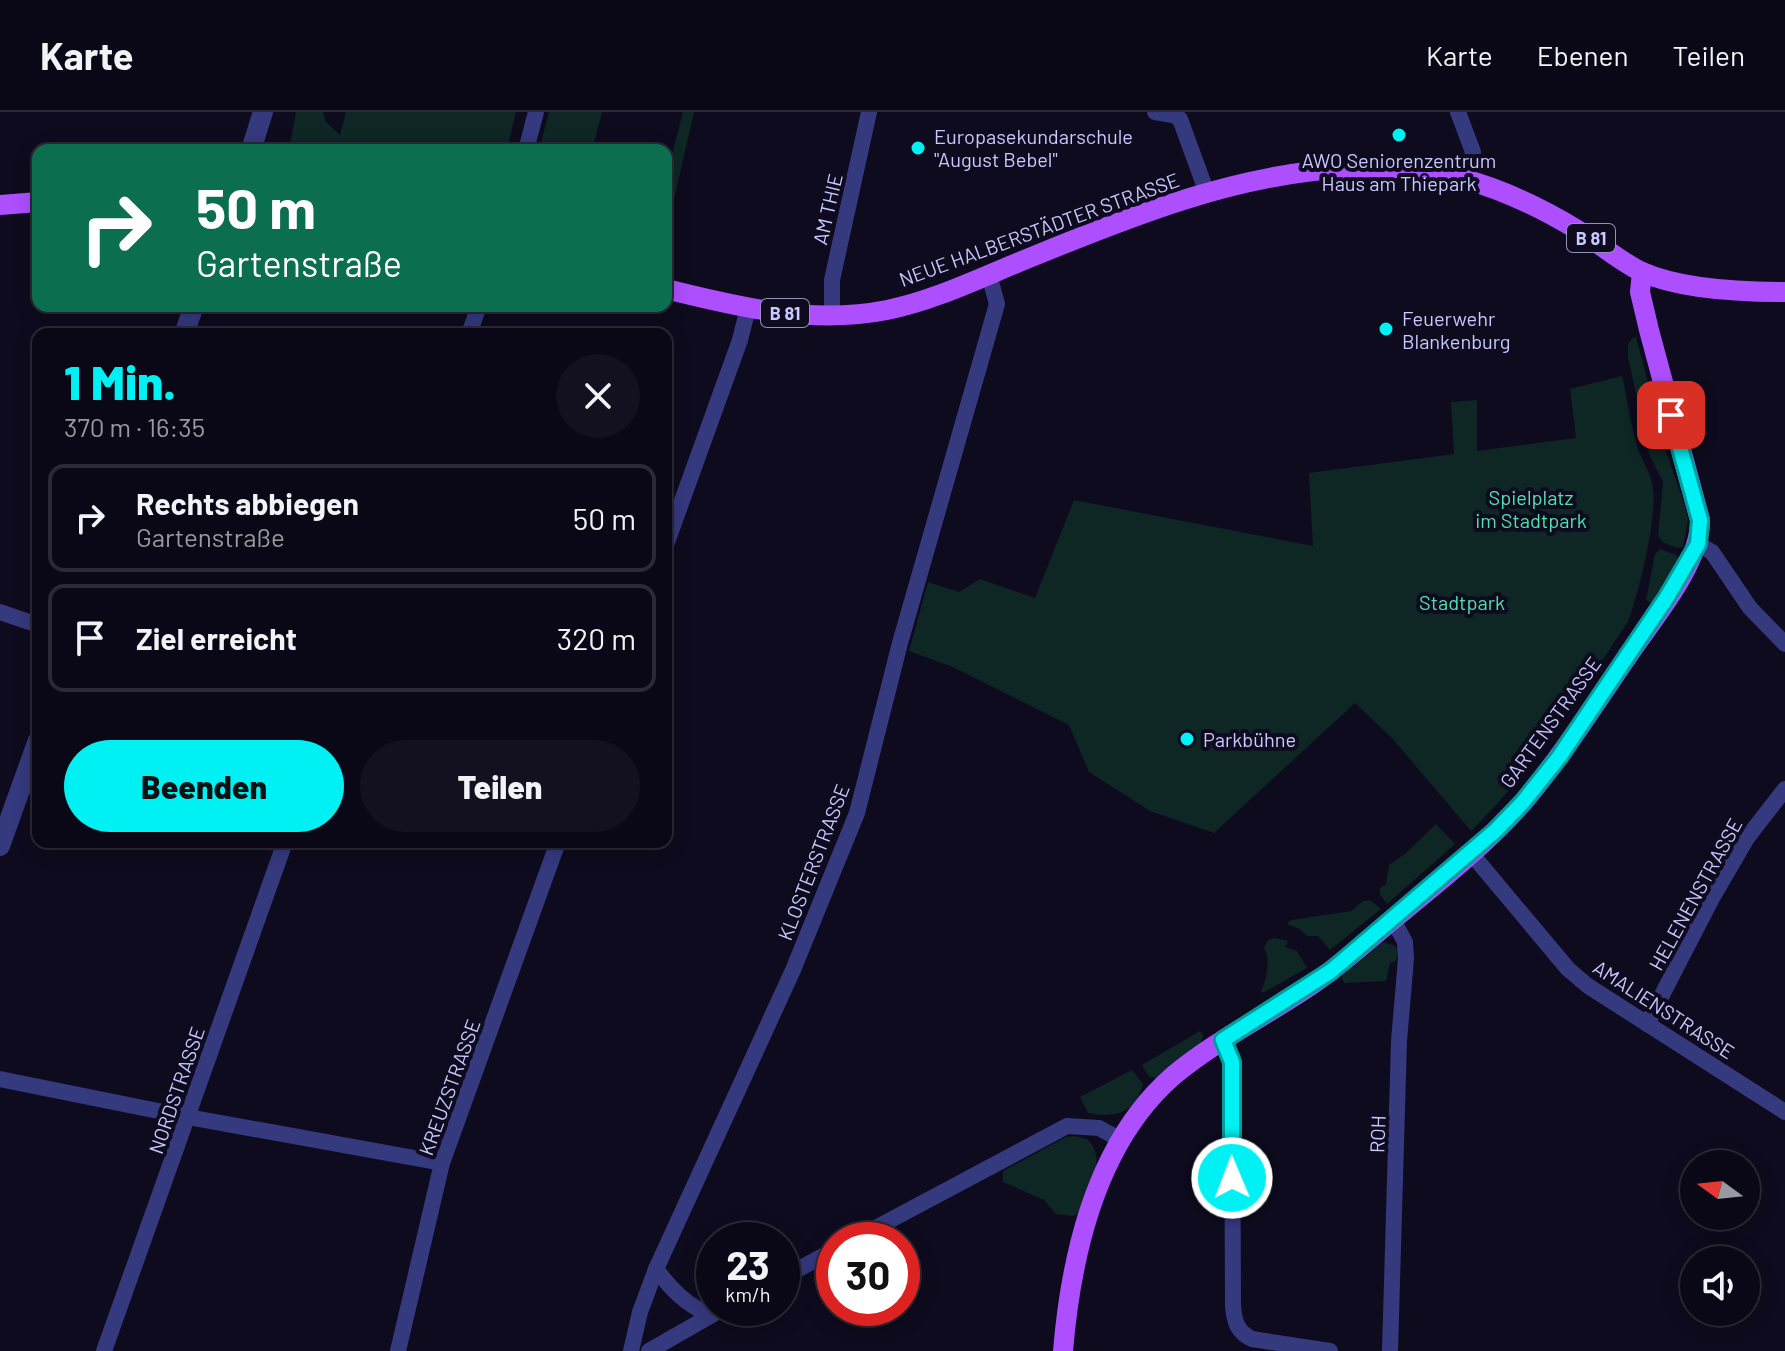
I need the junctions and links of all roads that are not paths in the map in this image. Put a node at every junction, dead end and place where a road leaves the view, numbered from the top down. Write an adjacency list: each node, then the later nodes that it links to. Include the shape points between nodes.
1 (263, 112): 6 (street)
2 (536, 112): 7 (street)
3 (869, 112): 17 (street, AM THIE, via 832,280)
4 (1155, 112): 9 (street, via 1180,119)
5 (1458, 112): 8 (street, via 1473,152)
6 (253, 144)
7 (528, 144)
8 (1467, 178): 9 (main road, NEUE HALBERSTÄDTER STRASSE / B 81, via 1347,168 1291,173); 12 (main road, NEUE HALBERSTÄDTER STRASSE / B 81, via 1539,207)
9 (1207, 193): 13 (main road, NEUE HALBERSTÄDTER STRASSE / B 81, via 1128,218)
10 (32, 202): 11 (main road)
11 (0, 205)
12 (1642, 272): 15 (main road, NEUE HALBERSTÄDTER STRASSE, via 1704,286); 19 (main road, via 1640,292 1697,506)
13 (989, 275): 17 (main road, NEUE HALBERSTÄDTER STRASSE / B 81, via 886,310); 38 (street, KLOSTERSTRASSE, via 997,304 857,813 793,970)
14 (672, 290): 16 (main road, NEUE HALBERSTÄDTER STRASSE / B 81)
15 (1785, 292)
16 (748, 308): 17 (main road, NEUE HALBERSTÄDTER STRASSE / B 81); 18 (street)
17 (832, 315)
18 (672, 528)
19 (1698, 544): 22 (street, via 1712,552 1750,608); 28 (main road, GARTENSTRASSE, via 1559,757 1523,802)
20 (0, 612): 21 (street)
21 (32, 623)
22 (1785, 644)
23 (32, 756): 25 (street)
24 (1785, 789): 30 (street, HELENENSTRASSE, via 1732,862)
25 (1, 841)
26 (283, 848): 34 (street, NORDSTRASSE)
27 (556, 848): 36 (street, KREUZSTRASSE)
28 (1470, 852): 29 (main road, GARTENSTRASSE); 30 (street, AMALIENSTRASSE, via 1568,969)
29 (1393, 920): 31 (main road, GARTENSTRASSE, via 1319,979); 47 (street, ROH, via 1405,942 1406,959)
30 (1647, 1024): 33 (street, AMALIENSTRASSE)
31 (1223, 1040): 35 (main road, GARTENSTRASSE, via 1157,1091); 46 (street, via 1232,1062 1235,1324 1252,1339)
32 (0, 1079): 34 (street)
33 (1783, 1107)
34 (188, 1117): 36 (street); 41 (street, NORDSTRASSE)
35 (1121, 1140): 37 (street, via 1088,1126 1059,1129); 45 (main road, GARTENSTRASSE, via 1083,1240)
36 (442, 1163): 42 (street, KREUZSTRASSE)
37 (886, 1222)
38 (656, 1269): 39 (street); 43 (street, KLOSTERSTRASSE)
39 (696, 1308)
40 (696, 1324): 44 (street)
41 (104, 1351)
42 (398, 1351)
43 (631, 1351)
44 (649, 1351)
45 (1063, 1351)
46 (1330, 1351)
47 (1390, 1351)

